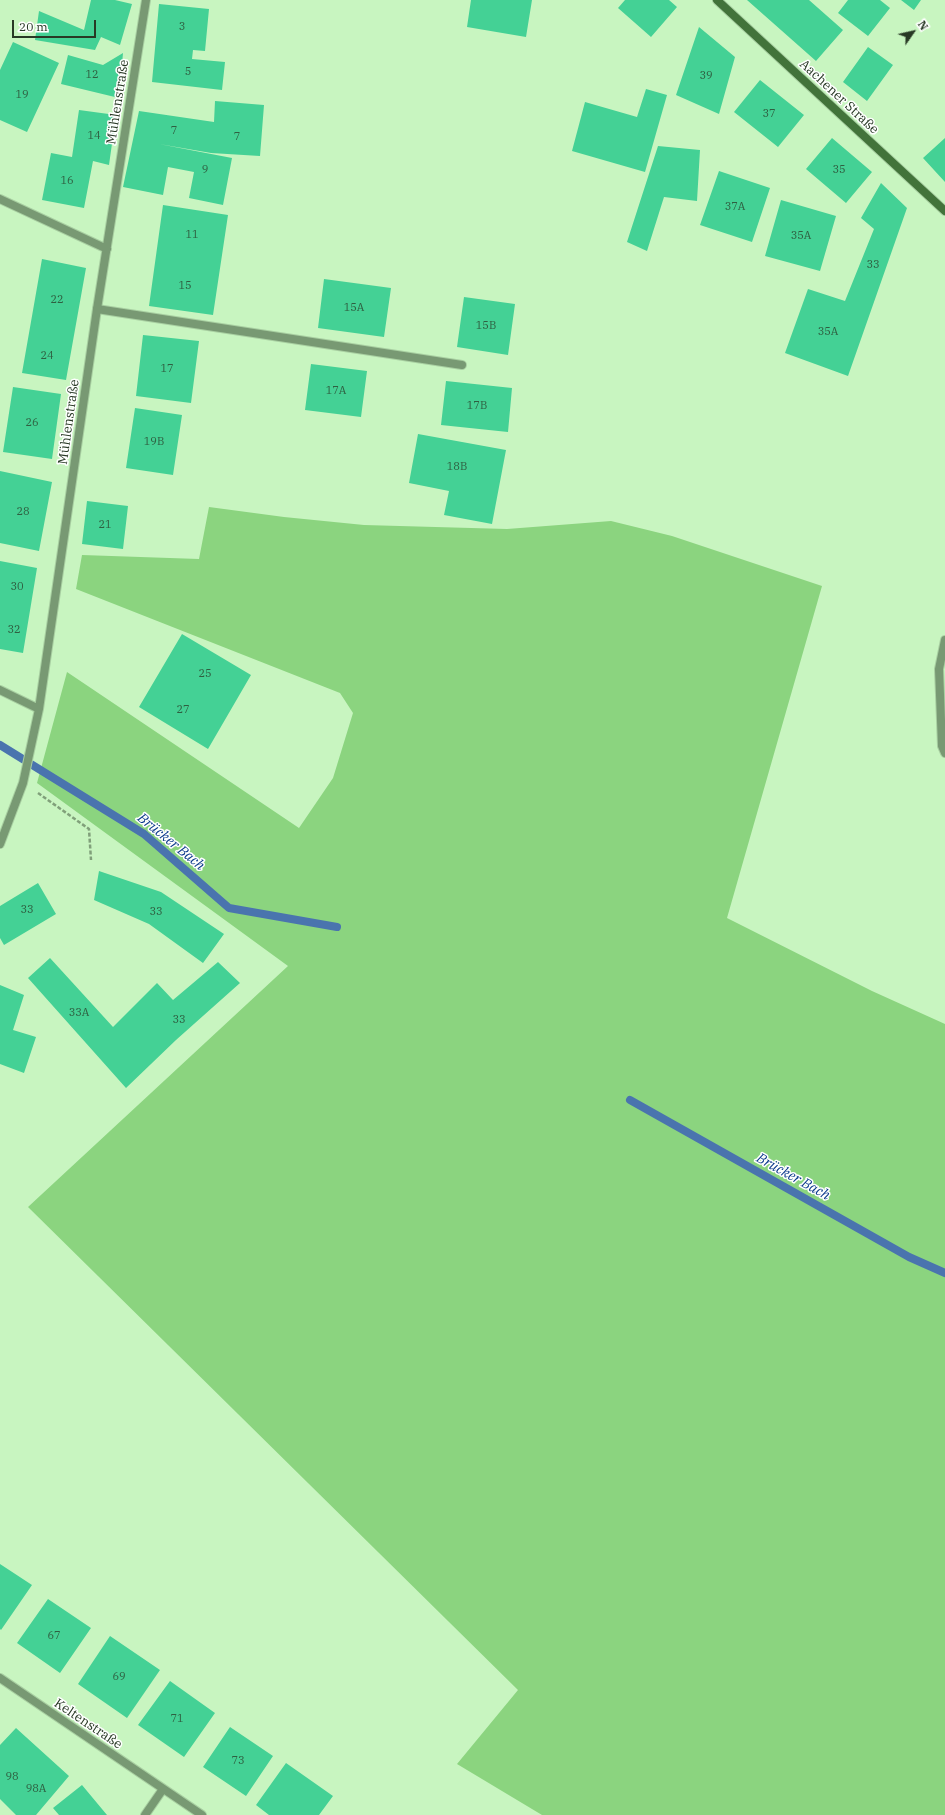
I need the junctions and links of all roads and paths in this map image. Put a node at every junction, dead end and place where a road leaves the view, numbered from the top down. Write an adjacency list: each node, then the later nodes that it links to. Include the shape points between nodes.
1 (146, 0): 5 (street, Mühlenstraße)
2 (716, 0): 4 (main road, Aachener Straße)
3 (0, 199): 5 (street)
4 (945, 211)
5 (107, 249): 6 (street, Mühlenstraße)
6 (97, 309): 7 (street); 10 (street, Mühlenstraße)
7 (462, 365)
8 (945, 640): 11 (street, via 940,669 942,746)
9 (0, 690): 10 (street)
10 (39, 709): 12 (street, Mühlenstraße)
11 (945, 753)
12 (23, 780): 13 (street, Mühlenstraße); 14 (path, via 89,829)
13 (0, 844)
14 (90, 860)
15 (0, 1678): 16 (street, Keltenstraße)
16 (163, 1789): 17 (street); 18 (street, Keltenstraße)
17 (145, 1815)
18 (202, 1815)

